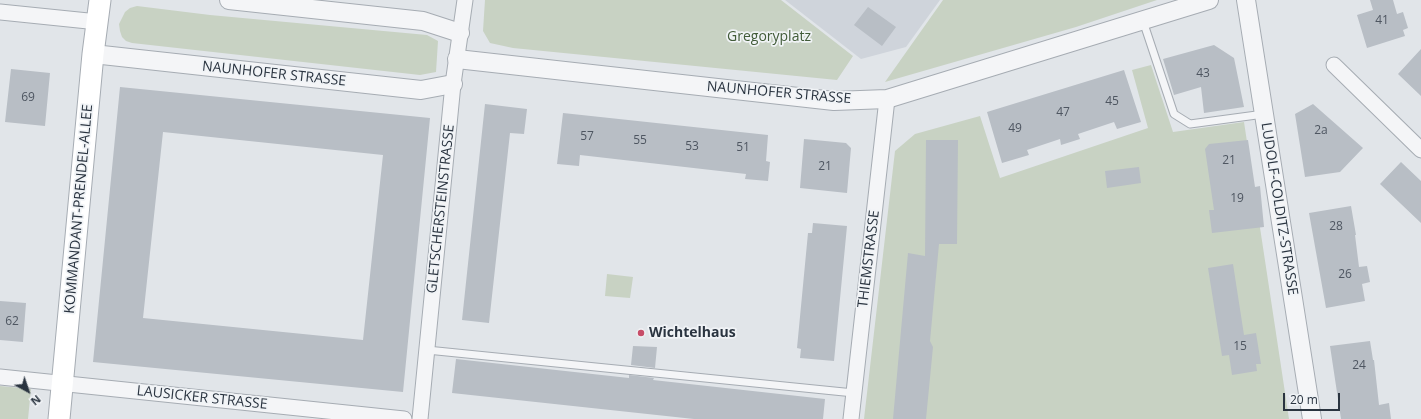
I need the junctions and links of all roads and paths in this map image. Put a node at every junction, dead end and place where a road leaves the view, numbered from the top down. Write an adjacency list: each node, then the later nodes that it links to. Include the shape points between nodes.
1 (100, 0): 8 (main road, KOMMANDANT-PRENDEL-ALLEE)
2 (229, 0): 9 (street, via 423,21)
3 (465, 0): 9 (street, GLETSCHERSTEINSTRASSE)
4 (1209, 0): 7 (street, NAUNHOFER STRASSE)
5 (1246, 0): 15 (street, LUDOLF-COLDITZ-STRASSE)
6 (0, 12): 8 (street)
7 (1143, 20): 14 (street, NAUNHOFER STRASSE); 15 (lane, via 1174,114 1190,124)
8 (98, 22): 10 (main road, KOMMANDANT-PRENDEL-ALLEE)
9 (460, 33): 11 (street, GLETSCHERSTEINSTRASSE)
10 (94, 54): 13 (street, NAUNHOFER STRASSE, via 421,90); 19 (main road, KOMMANDANT-PRENDEL-ALLEE)
11 (457, 59): 13 (street, GLETSCHERSTEINSTRASSE); 14 (street, NAUNHOFER STRASSE, via 834,100)
12 (1334, 65): 16 (street)
13 (453, 84): 17 (street, GLETSCHERSTEINSTRASSE)
14 (887, 99): 20 (street, THIEMSTRASSE)
15 (1264, 114): 25 (street, LUDOLF-COLDITZ-STRASSE)
16 (1421, 150)
17 (427, 350): 20 (lane); 23 (street, GLETSCHERSTEINSTRASSE)
18 (0, 377): 19 (street, LAUSICKER STRASSE)
19 (63, 384): 21 (main road, KOMMANDANT-PRENDEL-ALLEE); 22 (street, LAUSICKER STRASSE)
20 (854, 393): 24 (street, THIEMSTRASSE)
21 (59, 419)
22 (404, 419)
23 (420, 419)
24 (851, 419)
25 (1312, 419)

